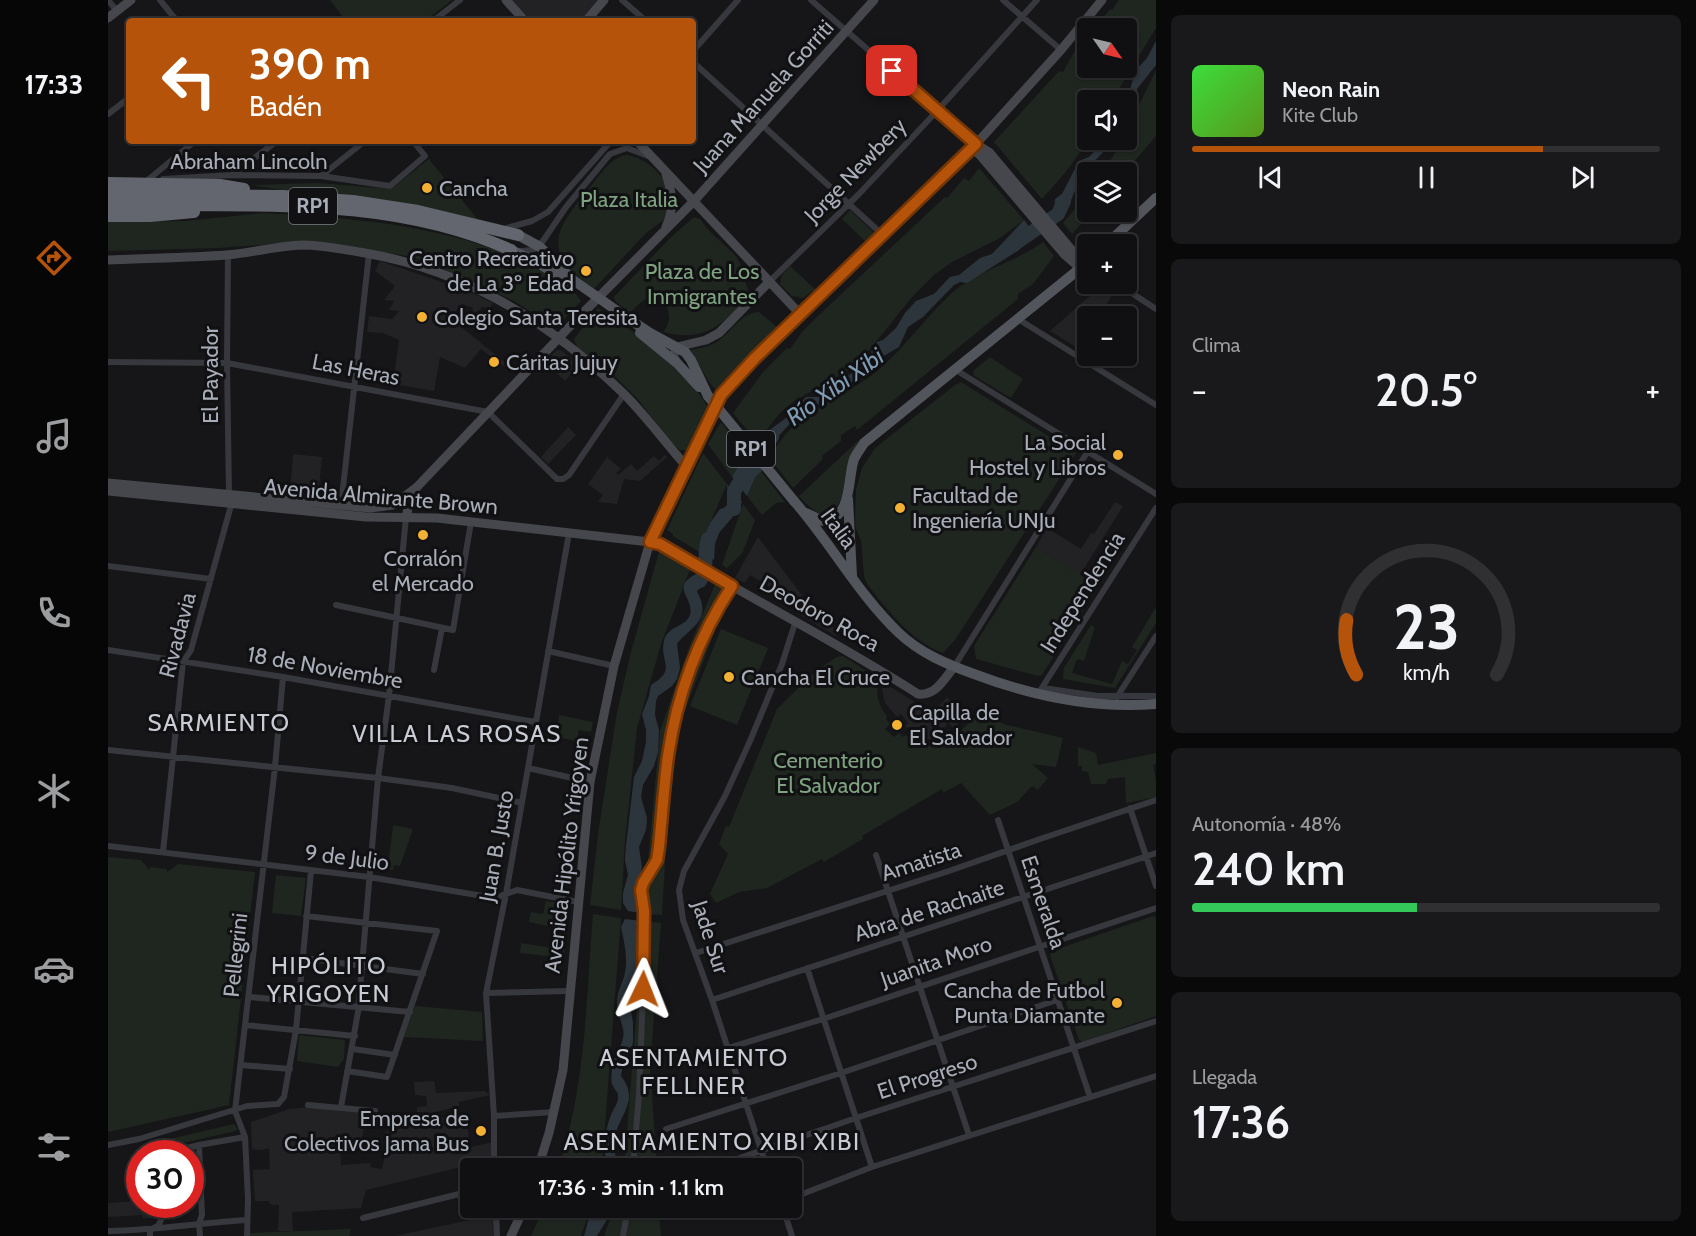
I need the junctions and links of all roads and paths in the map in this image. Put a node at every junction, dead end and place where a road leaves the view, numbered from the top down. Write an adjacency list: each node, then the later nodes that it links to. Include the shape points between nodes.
1 (108, 0): 14 (street)
2 (131, 0): 14 (main road)
3 (160, 0): 17 (street)
4 (460, 0): 18 (street)
5 (506, 0): 19 (main road)
6 (604, 0): 20 (main road)
7 (622, 0): 21 (street)
8 (738, 0): 23 (street)
9 (811, 0): 22 (street)
10 (874, 0): 22 (main road, Juana Manuela Gorriti)
11 (1003, 0): 15 (street)
12 (1036, 0): 15 (street, Jorge Newbery)
13 (1102, 0): 24 (main road, Avenida Hipólito Yrigoyen)
14 (117, 11): 16 (main road)
15 (1022, 16): 24 (street); 27 (street, Jorge Newbery)
16 (108, 18)
17 (175, 18)
18 (437, 18)
19 (522, 18)
20 (589, 18)
21 (643, 18)
22 (847, 31): 27 (street); 29 (main road, Juana Manuela Gorriti)
23 (696, 48)
24 (1061, 50): 36 (main road, Avenida Hipólito Yrigoyen)
25 (696, 65): 29 (street)
26 (126, 101): 28 (street)
27 (937, 111): 36 (street); 48 (street, Jorge Newbery)
28 (108, 114)
29 (763, 126): 46 (main road, Juana Manuela Gorriti); 48 (street)
30 (191, 144): 41 (street)
31 (272, 144): 39 (street)
32 (361, 144): 40 (street)
33 (415, 144): 40 (street, Abraham Lincoln, via 425,156 390,186)
34 (608, 144): 51 (street, RP1, via 544,216 524,225)
35 (640, 144): 37 (main road)
36 (974, 146): 55 (main road, Avenida Hipólito Yrigoyen); 60 (main road, via 986,154 1067,251)
37 (653, 159): 38 (main road); 56 (street, via 627,148 610,154)
38 (665, 171): 46 (main road); 52 (main road, via 672,202 669,221)
39 (232, 175): 40 (street, Abraham Lincoln); 41 (street, Abraham Lincoln)
40 (321, 176)
41 (149, 179): 42 (street, Abraham Lincoln)
42 (108, 181): 44 (highway, via 220,185)
43 (108, 195): 44 (highway, RP1)
44 (283, 196): 51 (highway, RP1, via 418,211)
45 (1156, 198): 53 (main road)
46 (694, 201): 52 (main road, Juana Manuela Gorriti); 64 (main road)
47 (108, 204): 49 (highway, RP1)
48 (849, 204): 55 (street); 64 (street, Jorge Newbery)
49 (253, 205): 50 (highway, via 175,214); 57 (highway, RP1, via 324,207 402,217 461,230)
50 (108, 216)
51 (493, 230): 54 (highway, RP1)
52 (662, 232): 70 (main road, Juana Manuela Gorriti)
53 (1118, 234)
54 (518, 235): 56 (main road, RP1)
55 (883, 235): 67 (main road, Avenida Hipólito Yrigoyen)
56 (538, 246): 57 (street, via 528,251); 63 (main road, RP1)
57 (511, 250): 63 (main road, RP1)
58 (369, 254): 59 (main road, via 302,245); 70 (main road, via 396,258 460,281 521,312); 78 (street)
59 (228, 255): 61 (main road); 75 (street, El Payador)
60 (1077, 258)
61 (108, 260)
62 (1077, 271): 69 (main road)
63 (572, 282): 68 (main road, RP1, bridge)
64 (769, 282): 67 (main road); 72 (main road, RP1, via 712,337)
65 (1133, 294): 66 (street)
66 (1156, 309)
67 (800, 314): 84 (main road, Avenida Hipólito Yrigoyen, via 724,391)
68 (622, 316): 71 (main road, RP1); 76 (main road, RP1)
69 (1018, 319): 77 (main road); 81 (street)
70 (559, 338): 79 (main road); 82 (main road, Juana Manuela Gorriti)
71 (662, 339): 72 (main road, RP1); 73 (main road, RP1)
72 (692, 343): 73 (main road, RP1)
73 (677, 347): 76 (main road, via 673,356); 80 (main road, RP1, via 691,360)
74 (108, 362): 75 (street, Las Heras)
75 (227, 363): 78 (street, Las Heras); 89 (street, El Payador)
76 (678, 364): 80 (main road, RP1)
77 (956, 370): 83 (street); 87 (main road, via 864,443 854,459)
78 (355, 388): 82 (street, Las Heras); 91 (street)
79 (624, 394): 82 (street, via 564,479 557,479); 84 (main road)
80 (708, 396): 93 (main road, Italia / RP1, bridge)
81 (1156, 405)
82 (488, 412): 86 (main road, Juana Manuela Gorriti)
83 (1088, 451): 88 (street); 113 (street)
84 (686, 466): 98 (main road, Avenida Hipólito Yrigoyen)
85 (110, 487): 89 (main road, Avenida Almirante Brown); 90 (main road)
86 (417, 487): 91 (main road, Avenida Almirante Brown, via 385,508); 94 (main road, Juana Manuela Gorriti); 95 (main road, via 417,508)
87 (848, 493): 93 (main road, via 841,513 831,519 816,519); 101 (main road)
88 (1156, 494)
89 (231, 498): 91 (main road, Avenida Almirante Brown); 94 (main road, Avenida Almirante Brown, via 366,517); 102 (street, Rivadavia)
90 (108, 502)
91 (340, 506)
92 (1156, 508): 116 (street, Independencia)
93 (803, 512): 101 (main road, Italia)
94 (406, 517): 95 (main road, Avenida Almirante Brown); 105 (street)
95 (437, 518): 96 (main road, Avenida Almirante Brown)
96 (471, 522): 97 (main road, Avenida Almirante Brown); 107 (street, via 453,630)
97 (569, 533): 98 (main road, Avenida Almirante Brown); 110 (street, Juan B. Justo)
98 (650, 542): 99 (main road, Avenida Almirante Brown); 112 (main road, Avenida Hipólito Yrigoyen)
99 (683, 558): 103 (main road, Deodoro Roca)
100 (108, 566): 102 (street)
101 (852, 578): 113 (main road, Italia, via 908,641)
102 (211, 579): 111 (street, Rivadavia, via 191,650)
103 (732, 586): 106 (main road, Deodoro Roca); 198 (street, via 697,649 682,695 668,755 657,860 641,890 644,968)
104 (336, 605): 105 (street)
105 (397, 619): 107 (street); 117 (street)
106 (795, 623): 113 (main road, Deodoro Roca, via 918,694 935,690); 151 (street, Jade Sur, via 732,781 684,871 679,897)
107 (442, 628): 114 (street)
108 (1156, 638): 119 (street)
109 (108, 650): 111 (street, 18 de Noviembre)
110 (548, 651): 112 (street); 121 (street, Juan B. Justo)
111 (183, 662): 115 (street, 18 de Noviembre); 123 (street, Rivadavia)
112 (614, 666): 127 (main road, Avenida Hipólito Yrigoyen)
113 (954, 667): 116 (main road, Italia, via 1006,686)
114 (434, 670)
115 (283, 677): 117 (street, 18 de Noviembre); 124 (street, Pellegrini)
116 (1040, 691): 119 (street); 120 (main road, Italia, via 1101,704)
117 (389, 696): 121 (street, 18 de Noviembre); 126 (street)
118 (1156, 696): 119 (street)
119 (1117, 697)
120 (1156, 704)
121 (535, 722): 125 (street, Juan B. Justo)
122 (108, 750): 123 (street)
123 (172, 757): 124 (street); 134 (street, Rivadavia)
124 (276, 767): 126 (street); 138 (street, Pellegrini)
125 (528, 768): 127 (street); 129 (street, Juan B. Justo)
126 (378, 778): 129 (street); 140 (street)
127 (590, 782): 145 (main road, Avenida Hipólito Yrigoyen)
128 (1156, 800): 130 (street, Amatista)
129 (522, 803): 143 (street, Juan B. Justo)
130 (1130, 808): 133 (street, Amatista); 137 (street)
131 (998, 820): 133 (street, Esmeralda)
132 (108, 846): 134 (street, 9 de Julio)
133 (1007, 850): 142 (street, Amatista); 144 (street, Esmeralda)
134 (163, 852): 138 (street, 9 de Julio)
135 (1156, 853): 137 (street, Abra de Rachaite)
136 (876, 855): 142 (street)
137 (1146, 856): 141 (street); 144 (street, Abra de Rachaite)
138 (264, 865): 139 (street, 9 de Julio); 159 (street, Pellegrini)
139 (311, 871): 140 (street, 9 de Julio); 147 (street)
140 (369, 877): 143 (street, 9 de Julio, via 495,898); 148 (street)
141 (1156, 886)
142 (887, 890): 149 (street); 151 (street, Amatista)
143 (506, 894): 145 (street, 9 de Julio, via 517,890); 158 (street, Juan B. Justo)
144 (1024, 898): 149 (street, Abra de Rachaite); 150 (street, Esmeralda)
145 (578, 902): 157 (main road, Avenida Hipólito Yrigoyen)
146 (1156, 908): 150 (street, Juanita Moro)
147 (306, 916): 148 (street); 152 (street)
148 (366, 922): 153 (street); 155 (street, via 437,932)
149 (904, 937): 154 (street, Abra de Rachaite); 156 (street)
150 (1040, 945): 156 (street, Juanita Moro); 161 (street, Esmeralda)
151 (696, 953): 160 (street, Jade Sur)
152 (303, 958): 153 (street); 162 (street)
153 (362, 965): 155 (street); 163 (street)
154 (807, 968): 160 (street, Abra de Rachaite); 165 (street)
155 (423, 974): 164 (street)
156 (920, 985): 165 (street, Juanita Moro); 170 (street)
157 (569, 991): 158 (street); 187 (main road, Avenida Hipólito Yrigoyen, via 563,1070)
158 (486, 993): 188 (street, Juan B. Justo)
159 (250, 997): 162 (street); 167 (street, Pellegrini)
160 (712, 1000): 171 (street, Jade Sur)
161 (1057, 1000): 170 (street); 172 (street, Esmeralda)
162 (299, 1001): 163 (street); 168 (street)
163 (358, 1006): 164 (street); 169 (street)
164 (410, 1012): 174 (street)
165 (823, 1019): 171 (street, Juanita Moro); 178 (street)
166 (1156, 1021): 172 (street, El Progreso)
167 (245, 1025): 168 (street); 175 (street, Pellegrini)
168 (296, 1030): 169 (street); 176 (street)
169 (355, 1036): 173 (street)
170 (937, 1039): 178 (street); 180 (street)
171 (728, 1048): 182 (street, Jade Sur)
172 (1073, 1048): 180 (street, El Progreso); 181 (street, Esmeralda)
173 (353, 1049): 174 (street); 177 (street)
174 (395, 1055): 177 (street, via 387,1077)
175 (241, 1065): 176 (street); 185 (street, Pellegrini)
176 (290, 1069): 185 (street, via 279,1104 247,1106)
177 (346, 1071): 184 (street)
178 (841, 1073): 182 (street); 189 (street)
179 (1156, 1076): 181 (street)
180 (952, 1086): 189 (street, El Progreso); 191 (street)
181 (1090, 1098): 191 (street)
182 (745, 1103): 190 (street); 195 (street, Jade Sur)
183 (308, 1105): 184 (street)
184 (341, 1107): 186 (street)
185 (235, 1111): 192 (street, Pellegrini); 193 (street)
186 (375, 1111)
187 (554, 1112): 188 (street); 197 (main road, Avenida Hipólito Yrigoyen)
188 (494, 1116): 196 (street, Juan B. Justo)
189 (855, 1118): 195 (street, El Progreso); 201 (street)
190 (666, 1129)
191 (969, 1135): 201 (street)
192 (245, 1137): 194 (street); 211 (street, Pellegrini)
193 (108, 1144)
194 (204, 1144)
195 (762, 1151): 199 (street, El Progreso); 200 (street, Jade Sur)
196 (495, 1158)
197 (541, 1158)
198 (634, 1158)
199 (741, 1158)
200 (764, 1158)
201 (872, 1167): 203 (street)
202 (460, 1194): 206 (street)
203 (802, 1194)
204 (161, 1218): 214 (street)
205 (201, 1218): 212 (street)
206 (363, 1218)
207 (496, 1218): 217 (street)
208 (519, 1218): 218 (main road)
209 (626, 1218): 219 (street)
210 (786, 1218): 220 (street)
211 (247, 1220): 212 (street); 216 (street, Pellegrini)
212 (200, 1223): 214 (street); 215 (street)
213 (108, 1232): 214 (street)
214 (150, 1233)
215 (200, 1236)
216 (247, 1236)
217 (497, 1236)
218 (511, 1236)
219 (623, 1236)
220 (792, 1236)

